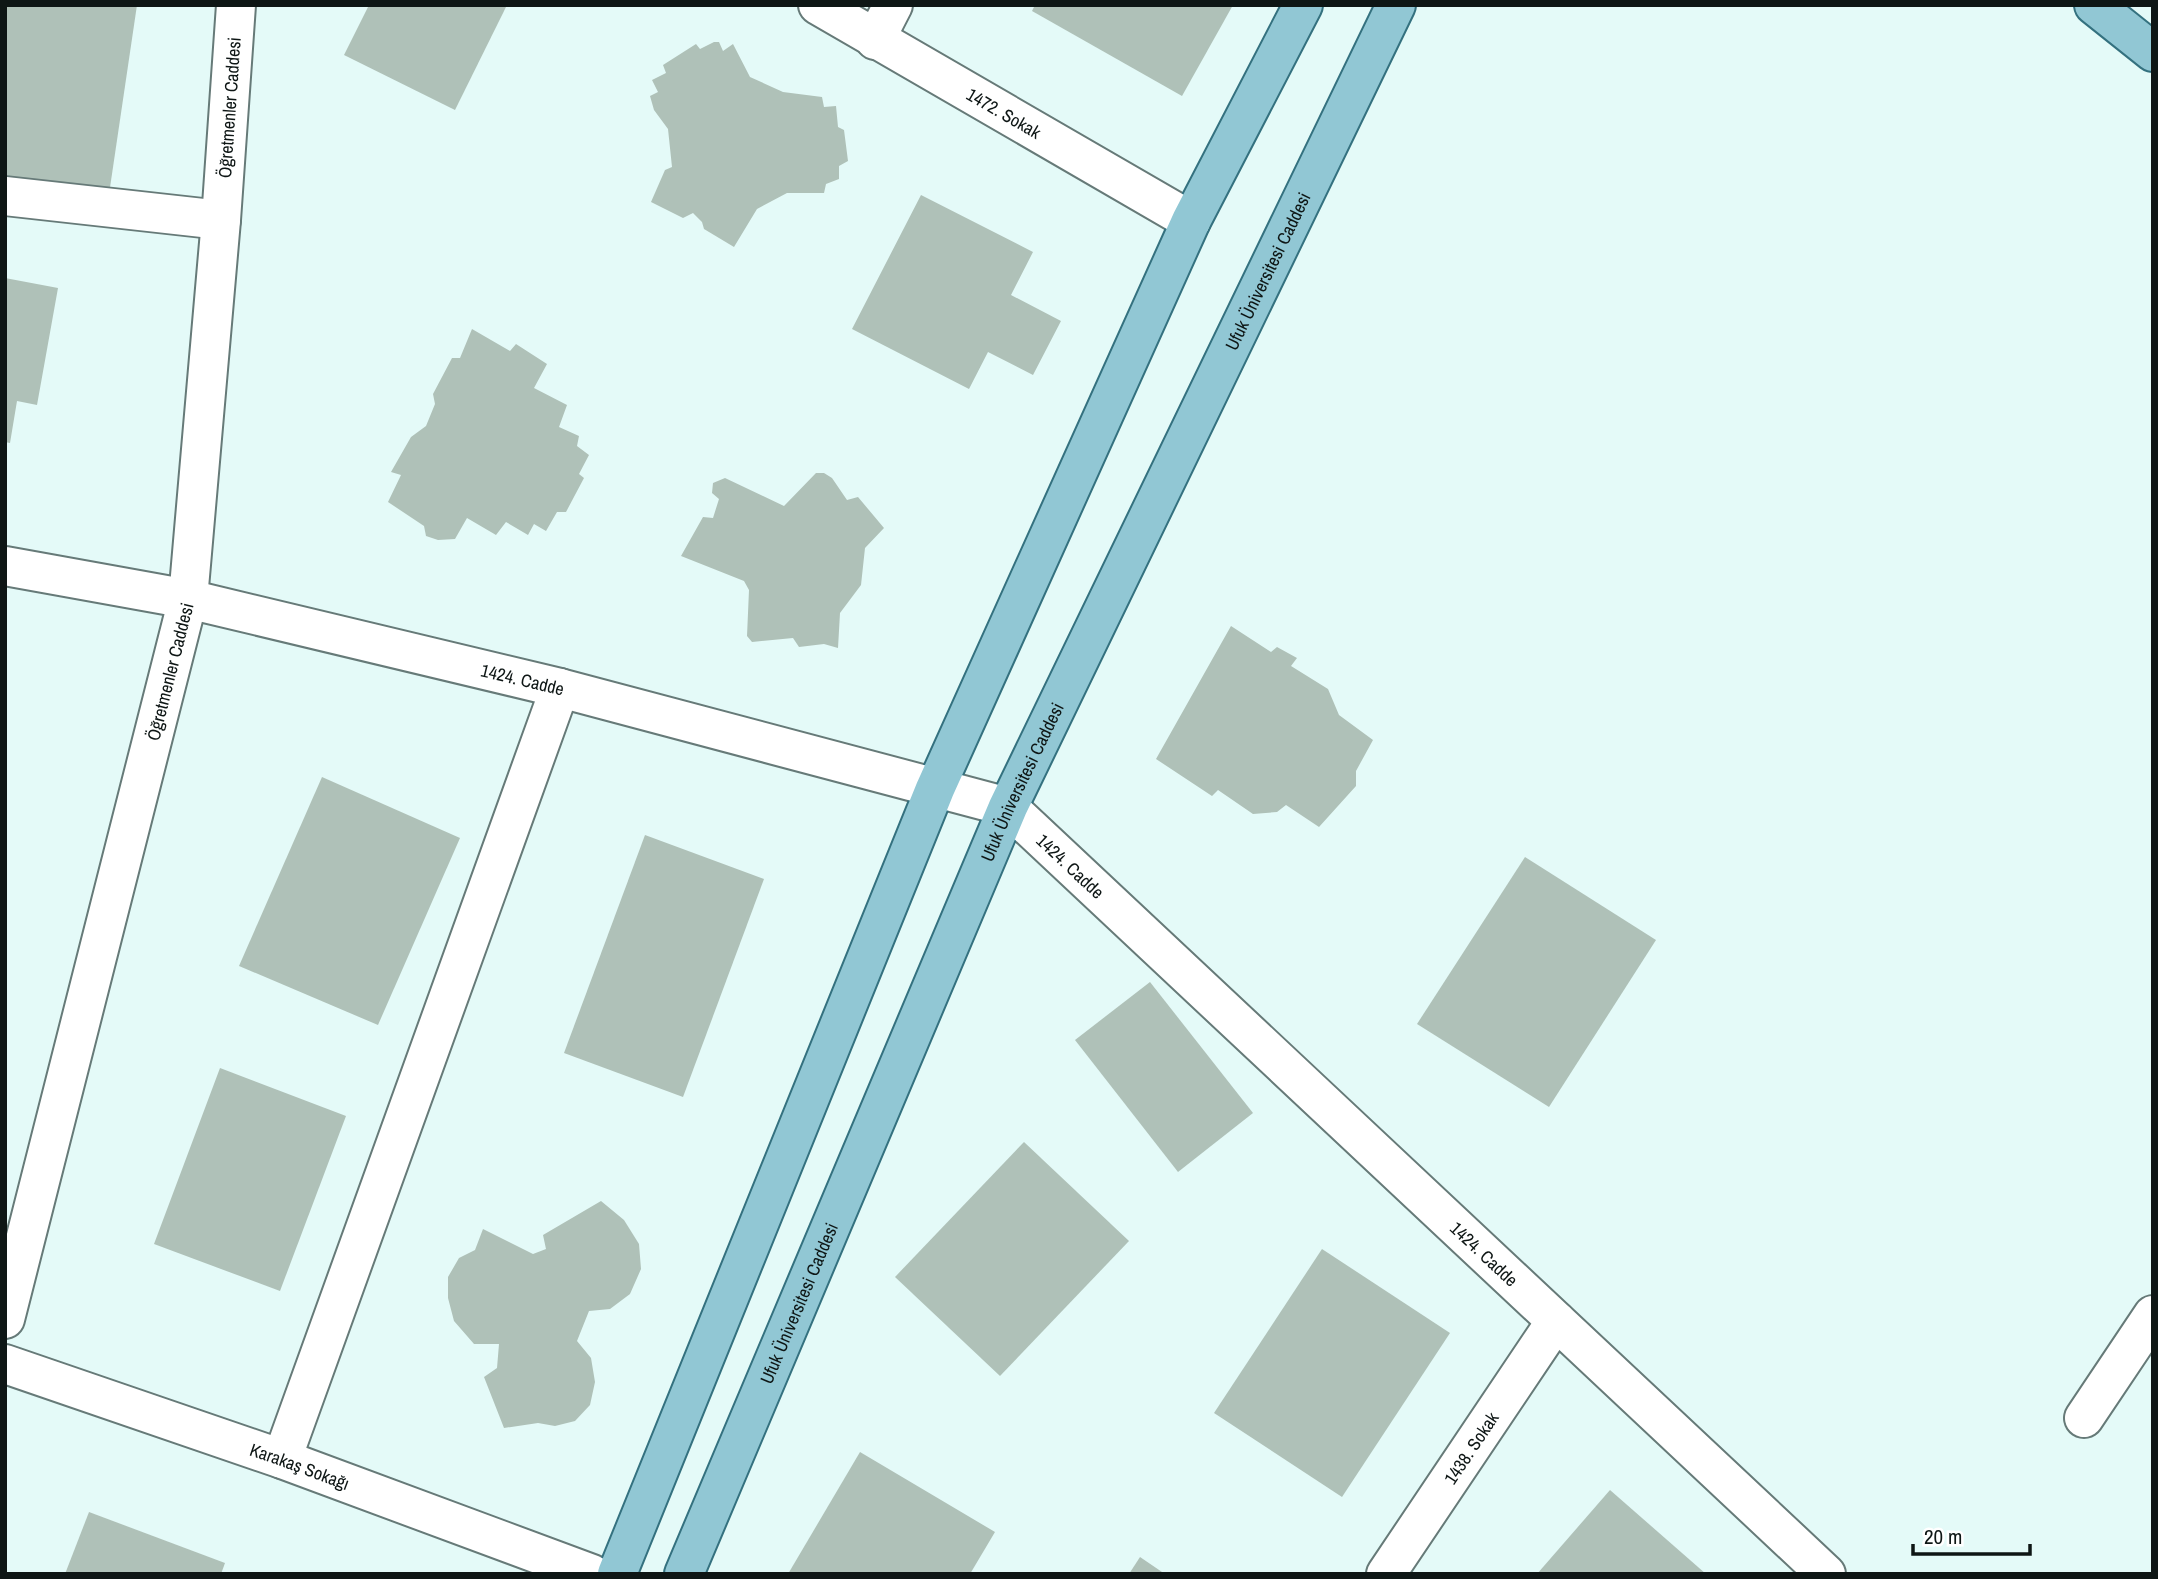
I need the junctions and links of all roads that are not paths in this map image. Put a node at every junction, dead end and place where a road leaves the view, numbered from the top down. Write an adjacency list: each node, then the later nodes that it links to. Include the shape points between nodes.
1 (236, 5): 10 (street, Öğretmenler Caddesi)
2 (818, 5): 7 (street, 1472. Sokak)
3 (893, 5): 7 (street)
4 (1303, 5): 11 (main road)
5 (1396, 5): 16 (main road, Ufuk Üniversitesi Caddesi)
6 (2094, 5): 8 (main road)
7 (875, 40): 11 (street, 1472. Sokak)
8 (2153, 52)
9 (5, 196): 10 (street)
10 (221, 220): 13 (street, Öğretmenler Caddesi)
11 (1191, 221): 15 (main road)
12 (5, 566): 13 (street, 1424. Cadde)
13 (188, 598): 14 (street, 1424. Cadde); 18 (street, Öğretmenler Caddesi)
14 (560, 688): 15 (street, 1424. Cadde); 22 (street)
15 (935, 789): 16 (street, 1424. Cadde); 24 (main road)
16 (1008, 807): 19 (street, 1424. Cadde); 25 (main road, Ufuk Üniversitesi Caddesi)
17 (2153, 1315): 21 (street)
18 (5, 1319)
19 (1556, 1321): 26 (street, 1438. Sokak); 27 (street, 1424. Cadde)
20 (5, 1364): 22 (street, Karakaş Sokağı)
21 (2084, 1418)
22 (282, 1459): 23 (street, Karakaş Sokağı)
23 (593, 1574)
24 (617, 1574)
25 (684, 1574)
26 (1386, 1574)
27 (1826, 1574)

